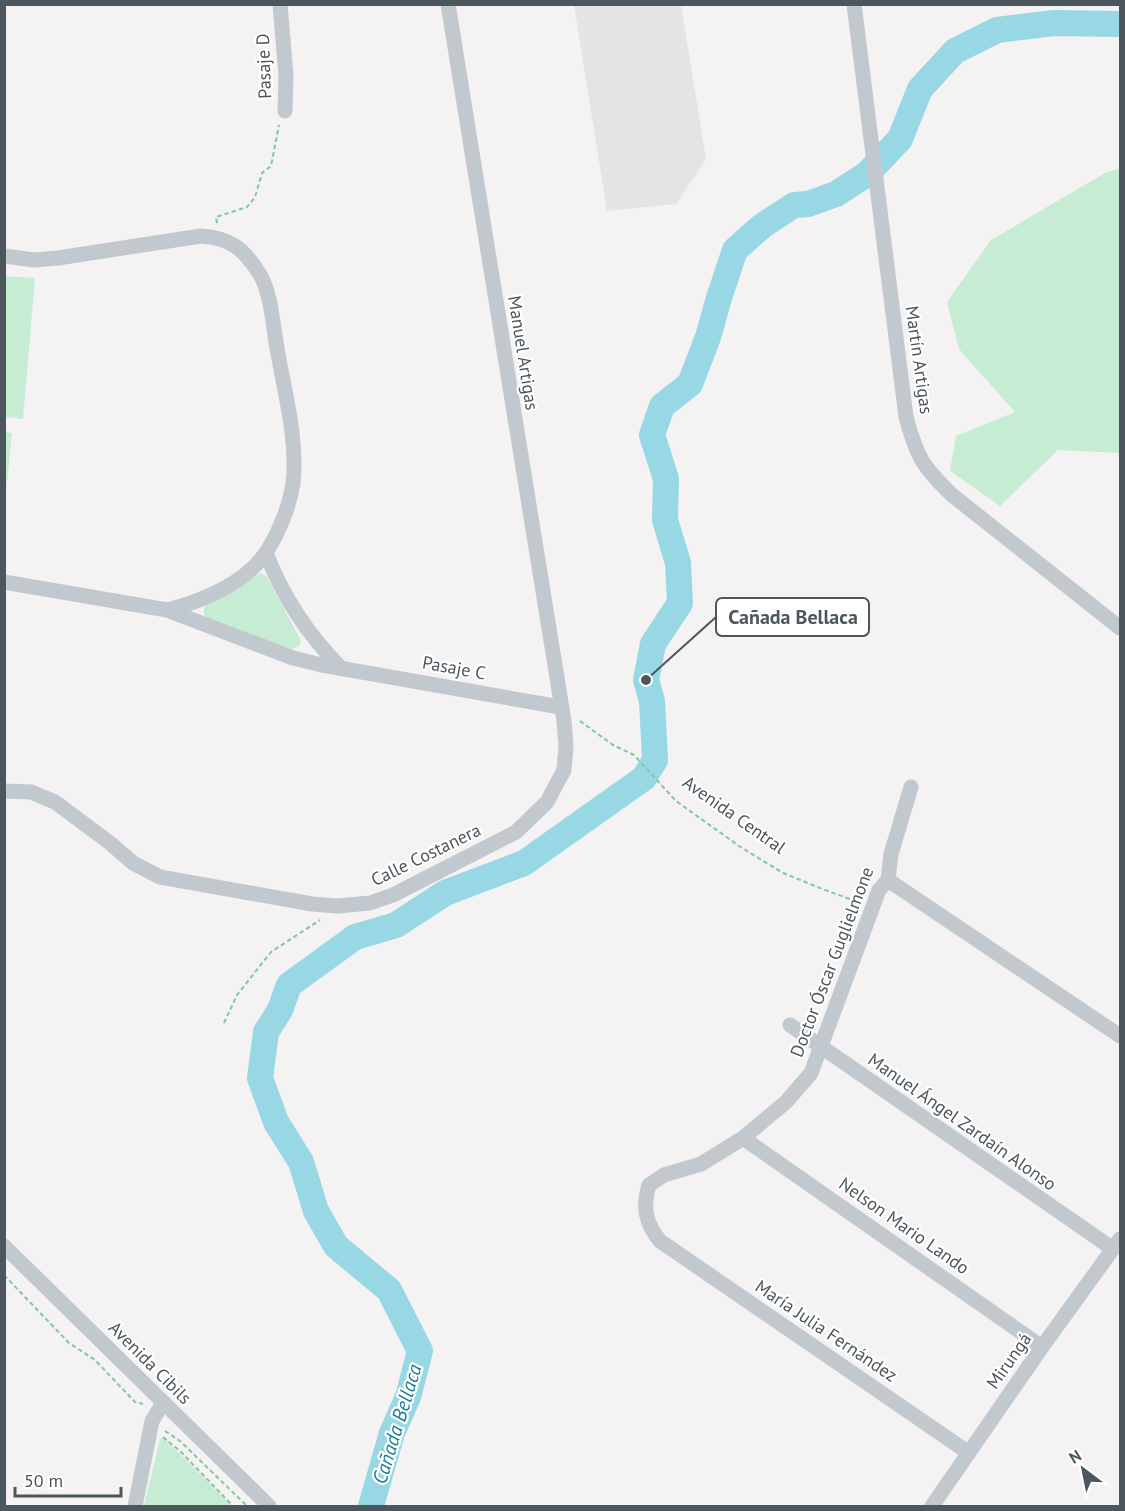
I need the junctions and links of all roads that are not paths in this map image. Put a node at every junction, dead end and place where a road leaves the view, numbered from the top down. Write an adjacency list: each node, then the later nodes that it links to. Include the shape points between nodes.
1 (280, 4): 4 (street, Pasaje D)
2 (448, 4): 11 (street, Manuel Artigas)
3 (854, 4): 9 (street, Martín Artigas, via 906,417 920,461 952,495)
4 (285, 111)
5 (4, 256): 6 (street, via 58,258 201,236 220,238 237,246 260,275 269,305 294,459 292,485 279,528)
6 (266, 553): 8 (street, via 225,587); 10 (street, via 310,635)
7 (4, 582): 8 (street, Pasaje C)
8 (167, 610): 10 (street, Pasaje C, via 293,657)
9 (1120, 628)
10 (341, 668): 11 (street, Pasaje C)
11 (560, 707): 13 (street, Calle Costanera, via 566,747 564,770 547,802 516,832 370,903 312,904 160,877 133,863 56,802 31,792)
12 (911, 787): 14 (street, Doctor Óscar Guglielmone, via 891,854)
13 (4, 791)
14 (888, 880): 16 (street); 17 (street, Doctor Óscar Guglielmone, via 879,890)
15 (790, 1025): 17 (street, Manuel Ángel Zardaín Alonso)
16 (1120, 1036)
17 (822, 1048): 18 (street, Doctor Óscar Guglielmone, via 811,1073 786,1102); 20 (street, Manuel Ángel Zardaín Alonso)
18 (743, 1138): 19 (street, Doctor Óscar Guglielmone, via 701,1164 649,1185 645,1209 650,1228); 22 (street, Nelson Mario Lando)
19 (660, 1241): 24 (street, María Julia Fernández)
20 (1117, 1244): 22 (street, Mirungá)
21 (4, 1246): 23 (street, Avenida Cibils)
22 (1042, 1347): 24 (street, Mirungá)
23 (159, 1409): 25 (street, via 150,1431); 26 (street, Avenida Cibils)
24 (969, 1453): 27 (street, Mirungá)
25 (135, 1506)
26 (269, 1506)
27 (932, 1506)

